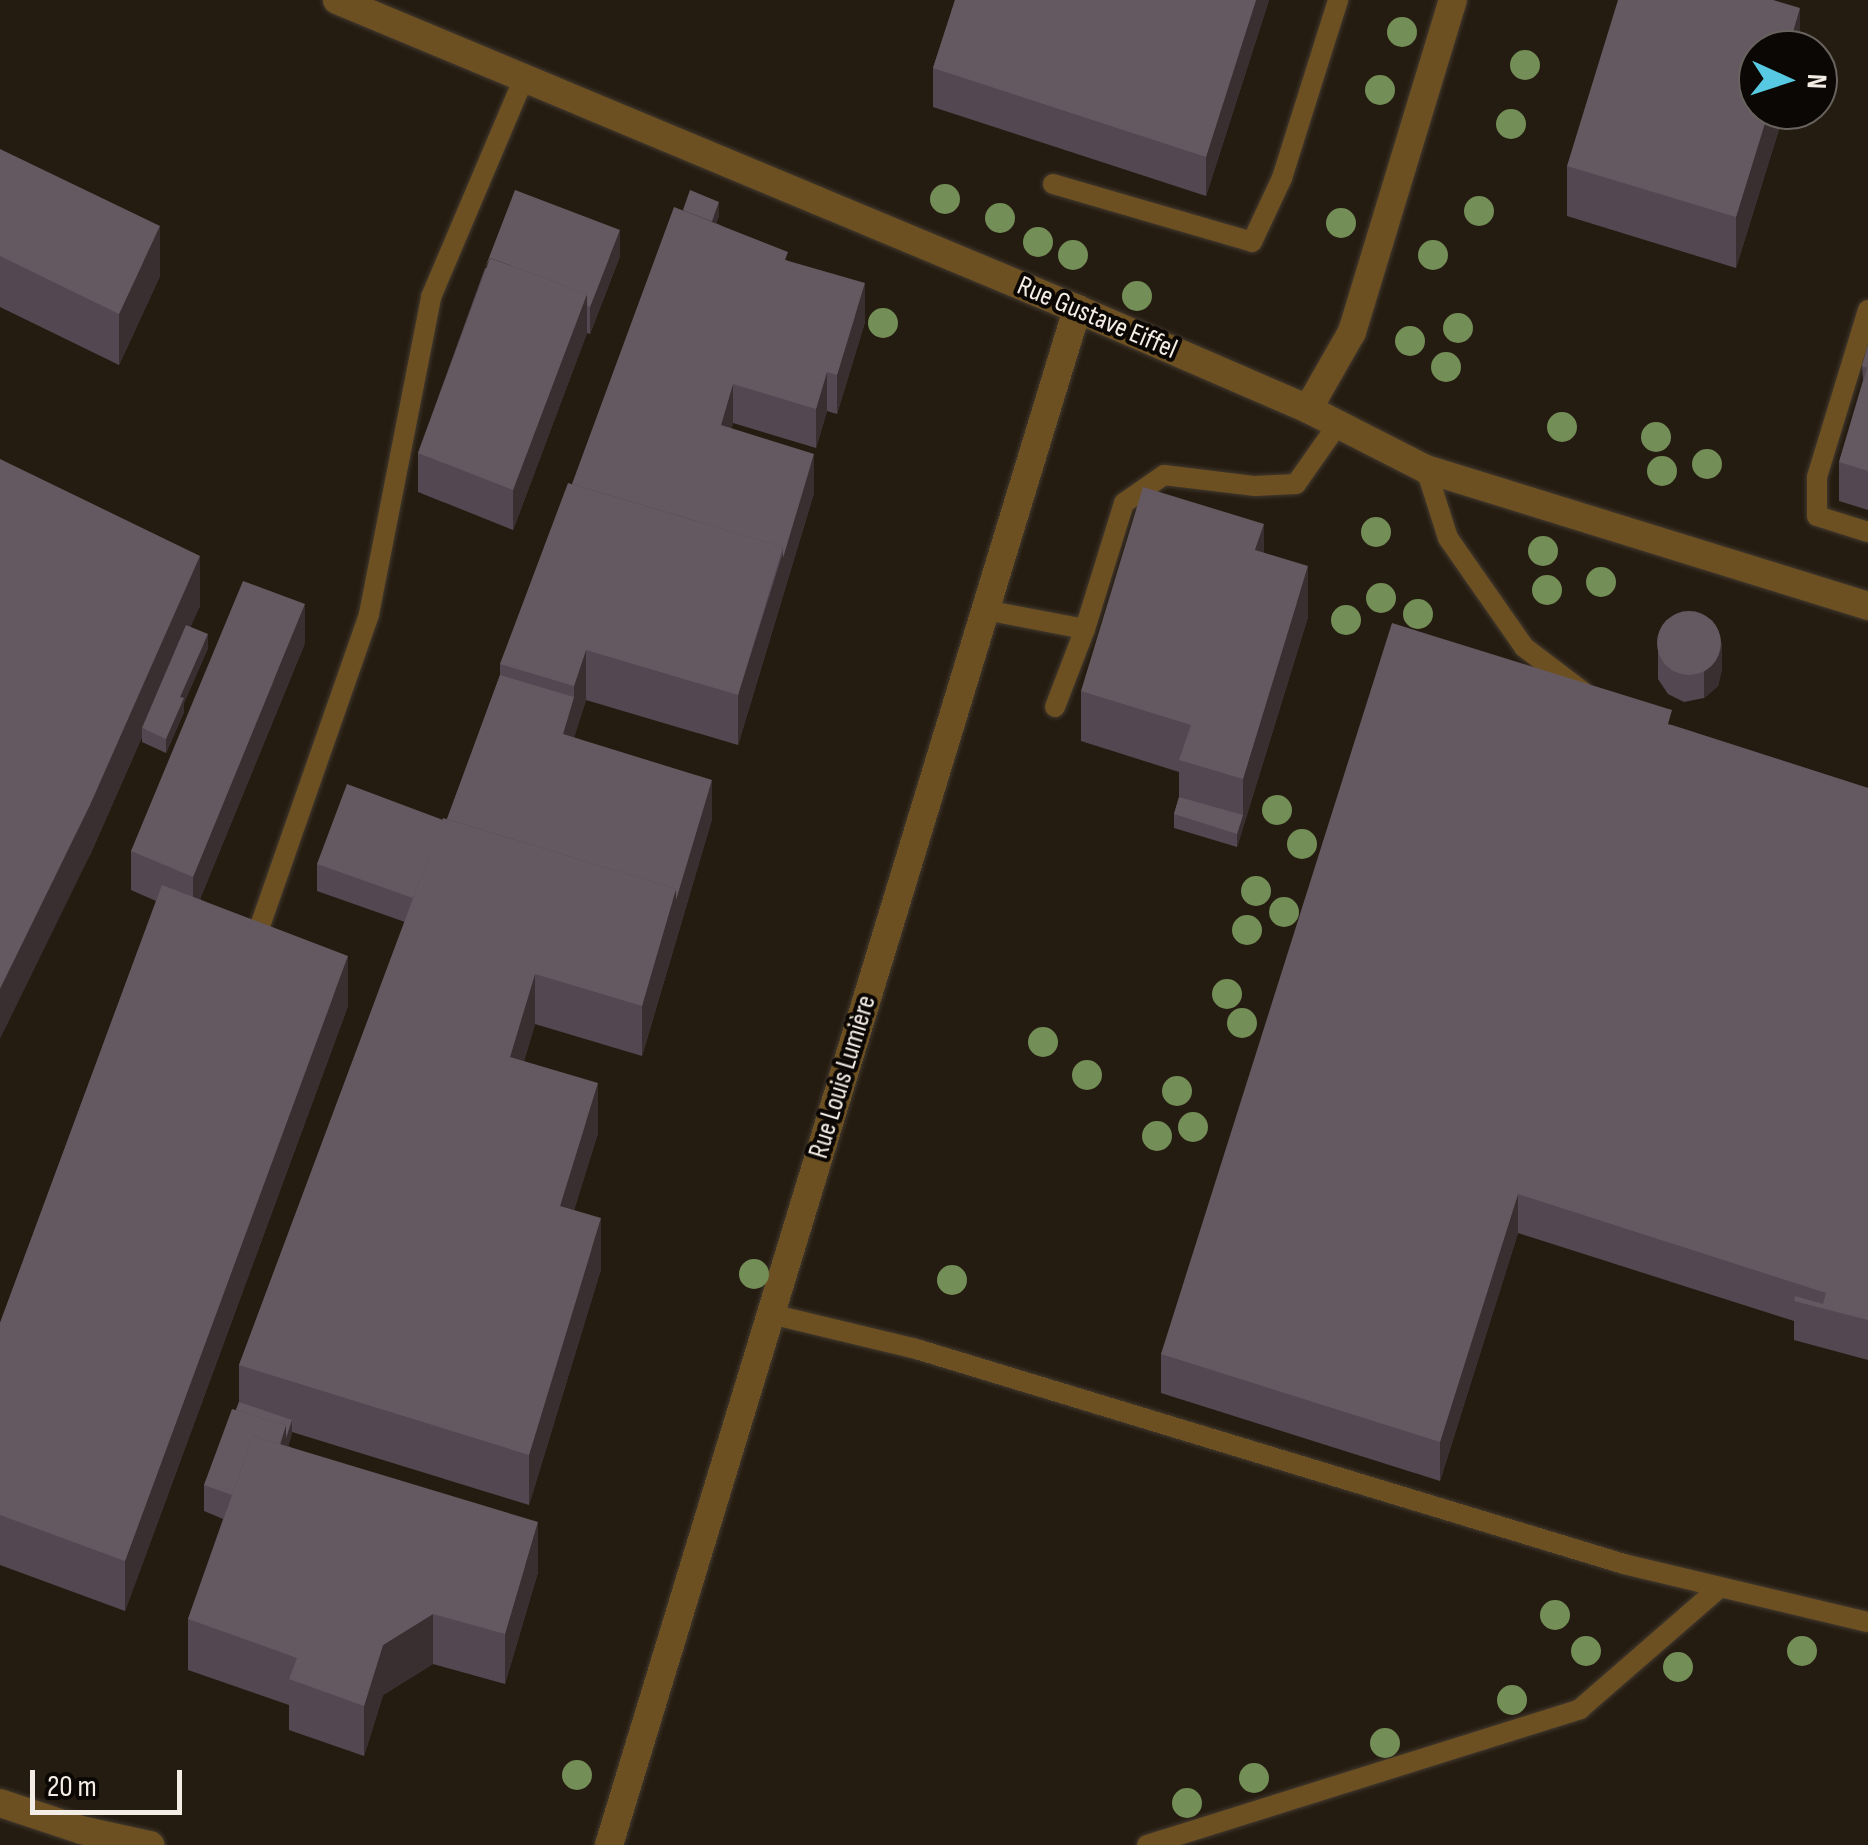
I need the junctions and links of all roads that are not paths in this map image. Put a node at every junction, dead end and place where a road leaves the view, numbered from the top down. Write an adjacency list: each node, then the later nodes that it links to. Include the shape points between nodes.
1 (337, 0): 4 (street, Rue Gustave Eiffel)
2 (1338, 0): 5 (lane, via 1282,178 1252,242)
3 (1453, 0): 8 (street, via 1352,332)
4 (524, 78): 6 (street, Rue Gustave Eiffel); 17 (lane, via 432,297 370,614)
5 (1053, 184)
6 (1077, 310): 8 (street, Rue Gustave Eiffel); 13 (street, Rue Louis Lumière)
7 (1868, 310): 11 (lane, via 1817,477 1816,516)
8 (1308, 409): 9 (street, Rue Gustave Eiffel)
9 (1338, 424): 10 (street, Rue Gustave Eiffel); 14 (lane, via 1296,484 1256,486 1164,474 1124,503)
10 (1426, 469): 12 (street, Rue Gustave Eiffel); 15 (lane, via 1448,538 1524,646)
11 (1868, 532)
12 (1868, 606)
13 (986, 610): 14 (lane); 18 (street, Rue Louis Lumière)
14 (1085, 629): 16 (lane)
15 (1594, 701)
16 (1055, 707)
17 (261, 923)
18 (771, 1314): 19 (lane, via 914,1348); 23 (street, Rue Louis Lumière)
19 (1718, 1589): 20 (lane); 24 (lane, via 1580,1709)
20 (1868, 1622)
21 (0, 1803): 22 (street)
22 (150, 1845)
23 (609, 1845)
24 (1147, 1845)

